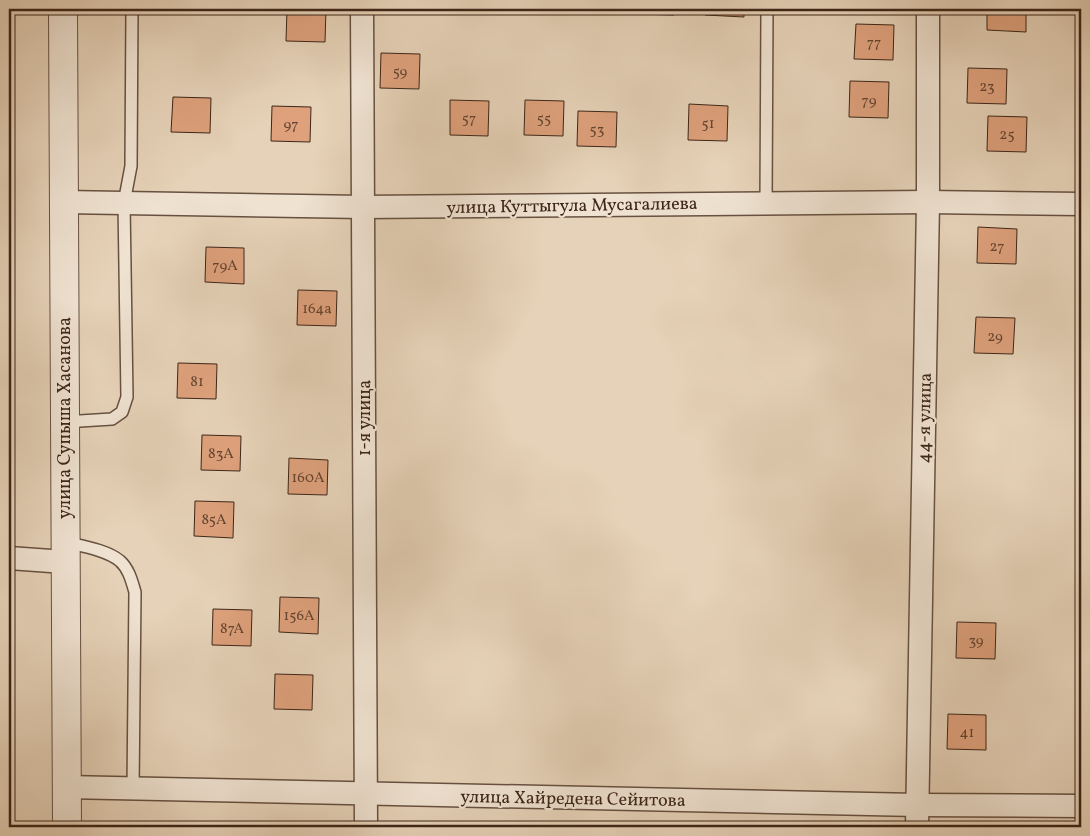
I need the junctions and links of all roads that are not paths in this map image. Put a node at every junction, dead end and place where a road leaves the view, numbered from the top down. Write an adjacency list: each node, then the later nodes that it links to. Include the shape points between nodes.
1 (63, 9): 6 (street, улица Супыша Хасанова)
2 (132, 9): 8 (lane, via 131,166)
3 (362, 9): 11 (street, 1-я улица)
4 (767, 9): 9 (lane)
5 (928, 9): 7 (street, 44-я улица)
6 (64, 202): 8 (street, улица Куттыгула Мусагалиева); 12 (street, улица Супыша Хасанова)
7 (928, 202): 9 (street, улица Куттыгула Мусагалиева); 10 (street, улица Куттыгула Мусагалиева); 19 (street, 44-я улица)
8 (124, 203): 11 (street, улица Куттыгула Мусагалиева); 12 (lane, via 127,397 122,412 112,419)
9 (766, 203): 11 (street, улица Куттыгула Мусагалиева)
10 (1081, 204)
11 (363, 207): 17 (street, 1-я улица)
12 (64, 422): 13 (street, улица Супыша Хасанова)
13 (65, 552): 14 (street); 15 (street, улица Супыша Хасанова); 16 (lane, via 100,551 120,561 130,575 135,592)
14 (9, 558)
15 (65, 787): 16 (street, улица Хайредена Сейитова); 20 (street, улица Супыша Хасанова)
16 (133, 789): 17 (street, улица Хайредена Сейитова)
17 (365, 794): 19 (street, улица Хайредена Сейитова); 21 (street, 1-я улица)
18 (1081, 806): 19 (street, улица Хайредена Сейитова)
19 (917, 816)
20 (66, 827)
21 (366, 827)

